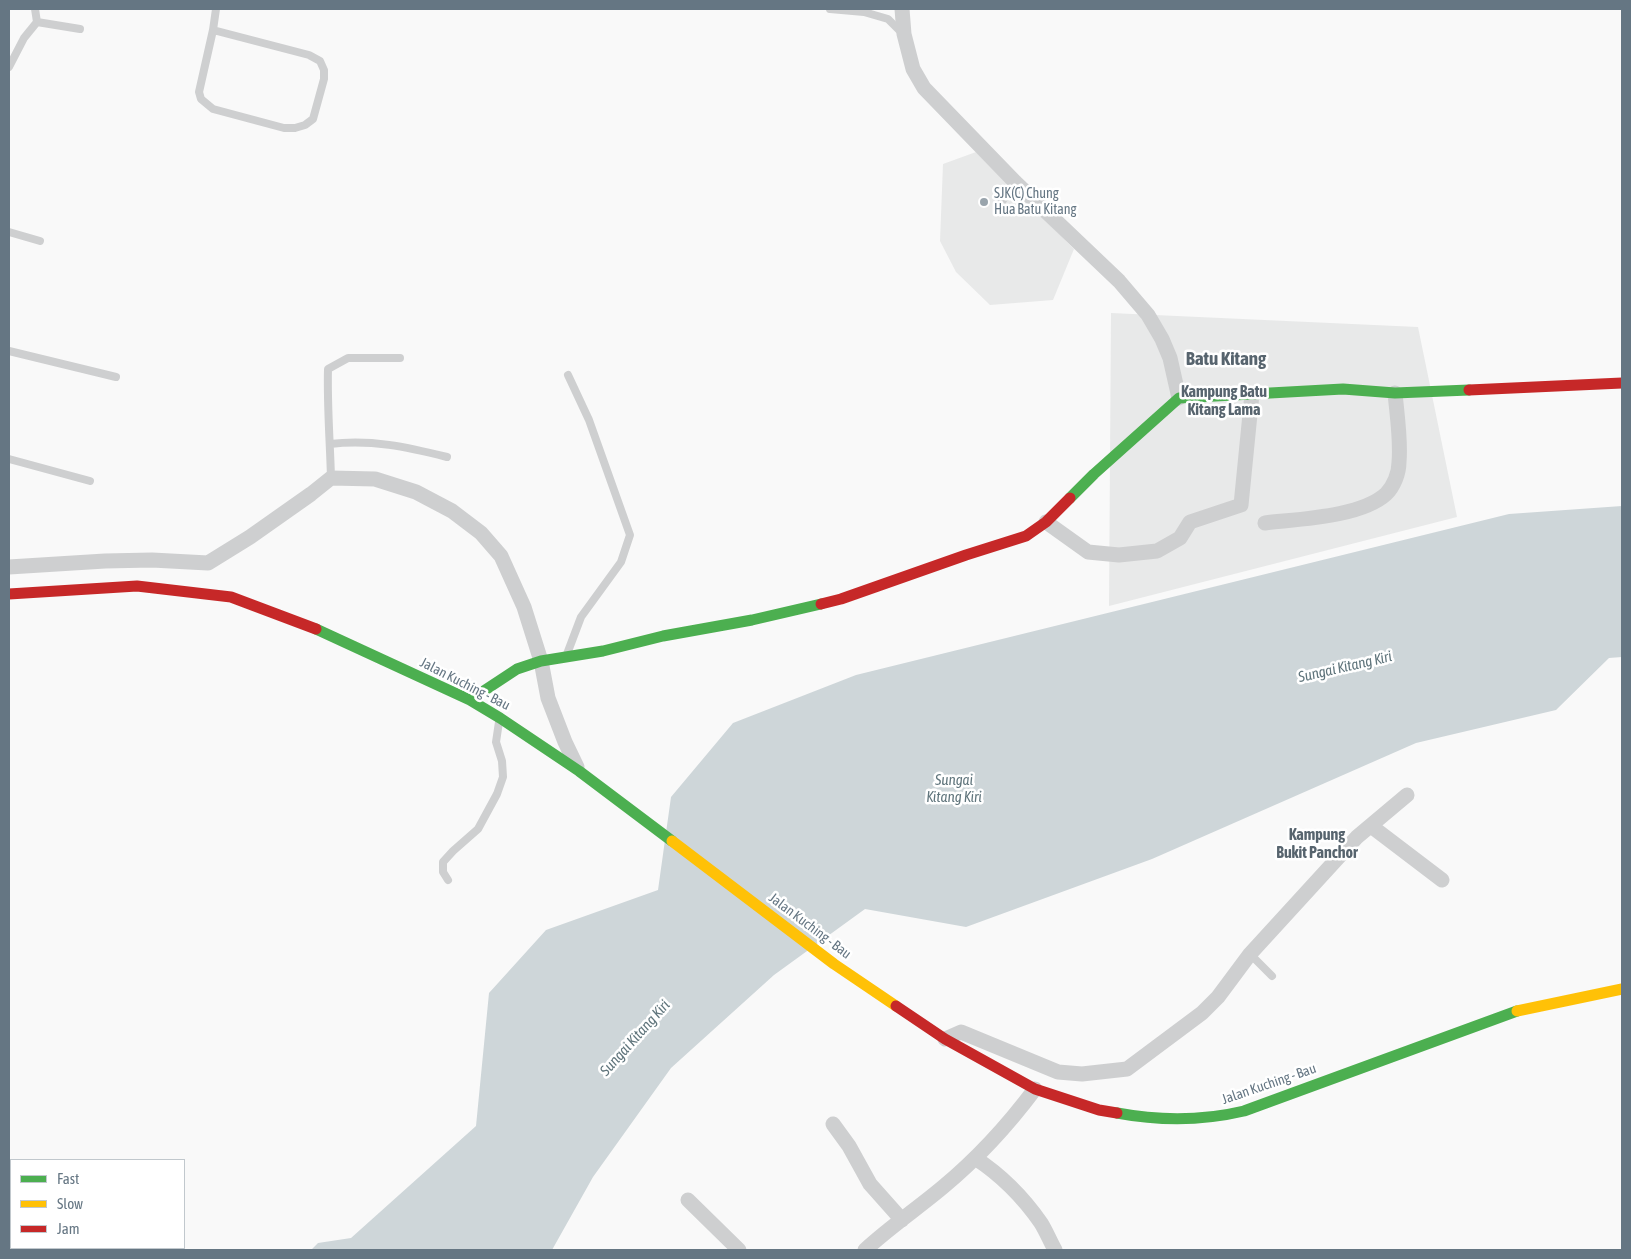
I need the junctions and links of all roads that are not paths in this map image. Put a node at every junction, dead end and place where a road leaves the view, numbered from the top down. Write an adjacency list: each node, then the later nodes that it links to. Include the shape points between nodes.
1 (35, 9): 5 (lane)
2 (216, 9): 7 (lane)
3 (830, 9): 8 (lane, via 864,12 888,19)
4 (902, 9): 8 (street)
5 (37, 22): 6 (lane); 9 (lane, via 24,38)
6 (80, 28)
7 (213, 30): 7 (lane, via 198,92 207,104 213,109 284,128 305,125 313,119 324,79 320,61 309,55)
8 (904, 34): 10 (street, via 913,69 924,88)
9 (9, 68)
10 (1015, 182): 11 (lane); 21 (street, via 1118,281 1148,315 1170,358)
11 (999, 206)
12 (9, 232): 13 (lane)
13 (40, 241)
14 (9, 351): 17 (lane)
15 (400, 358): 22 (lane, via 348,358 328,369)
16 (568, 375): 31 (lane, via 589,420 630,535 621,562 581,617)
17 (116, 377)
18 (1622, 383): 19 (main road)
19 (1395, 393): 20 (main road, via 1343,389); 28 (street, via 1400,462 1396,479 1387,493 1369,505 1347,512)
20 (1252, 394): 21 (main road); 27 (street, via 1241,505 1190,522 1180,538 1157,551 1119,555 1088,552)
21 (1179, 398): 27 (main road)
22 (330, 444): 23 (lane, via 378,442); 25 (lane)
23 (447, 457)
24 (9, 460): 26 (lane)
25 (331, 478): 29 (street, via 208,563 105,561); 32 (street, via 375,480 416,492 452,511 481,533 501,556 524,607)
26 (90, 481)
27 (1046, 522): 31 (main road, via 1026,536 841,600)
28 (1265, 523)
29 (9, 568)
30 (9, 594): 33 (main road, Jalan Kuching - Bau, via 137,586 230,597 315,628)
31 (566, 656): 32 (main road)
32 (541, 661): 33 (main road, via 518,669); 35 (street, via 548,698)
33 (470, 700): 34 (main road, Jalan Kuching - Bau)
34 (500, 718): 35 (main road, Jalan Kuching - Bau); 38 (lane, via 496,742 503,777 478,829 452,850 443,862 443,872)
35 (579, 771): 43 (main road, Jalan Kuching - Bau, via 834,964)
36 (1407, 795): 37 (street)
37 (1371, 826): 39 (street); 40 (street, via 1356,837)
38 (448, 880)
39 (1442, 880)
40 (1250, 954): 41 (lane); 43 (street, via 1242,968 1202,1013 1127,1069 1082,1074 1058,1072 960,1032)
41 (1272, 976)
42 (1622, 989): 44 (main road, Jalan Kuching - Bau, via 1524,1008 1244,1111 1219,1117 1144,1118 1100,1110)
43 (945, 1039): 44 (main road, Jalan Kuching - Bau)
44 (1035, 1089): 46 (street)
45 (833, 1124): 48 (street, via 870,1184)
46 (975, 1158): 48 (street); 51 (street, via 1008,1184 1026,1204)
47 (688, 1200): 49 (street)
48 (902, 1220): 50 (street)
49 (739, 1250)
50 (865, 1250)
51 (1055, 1250)

